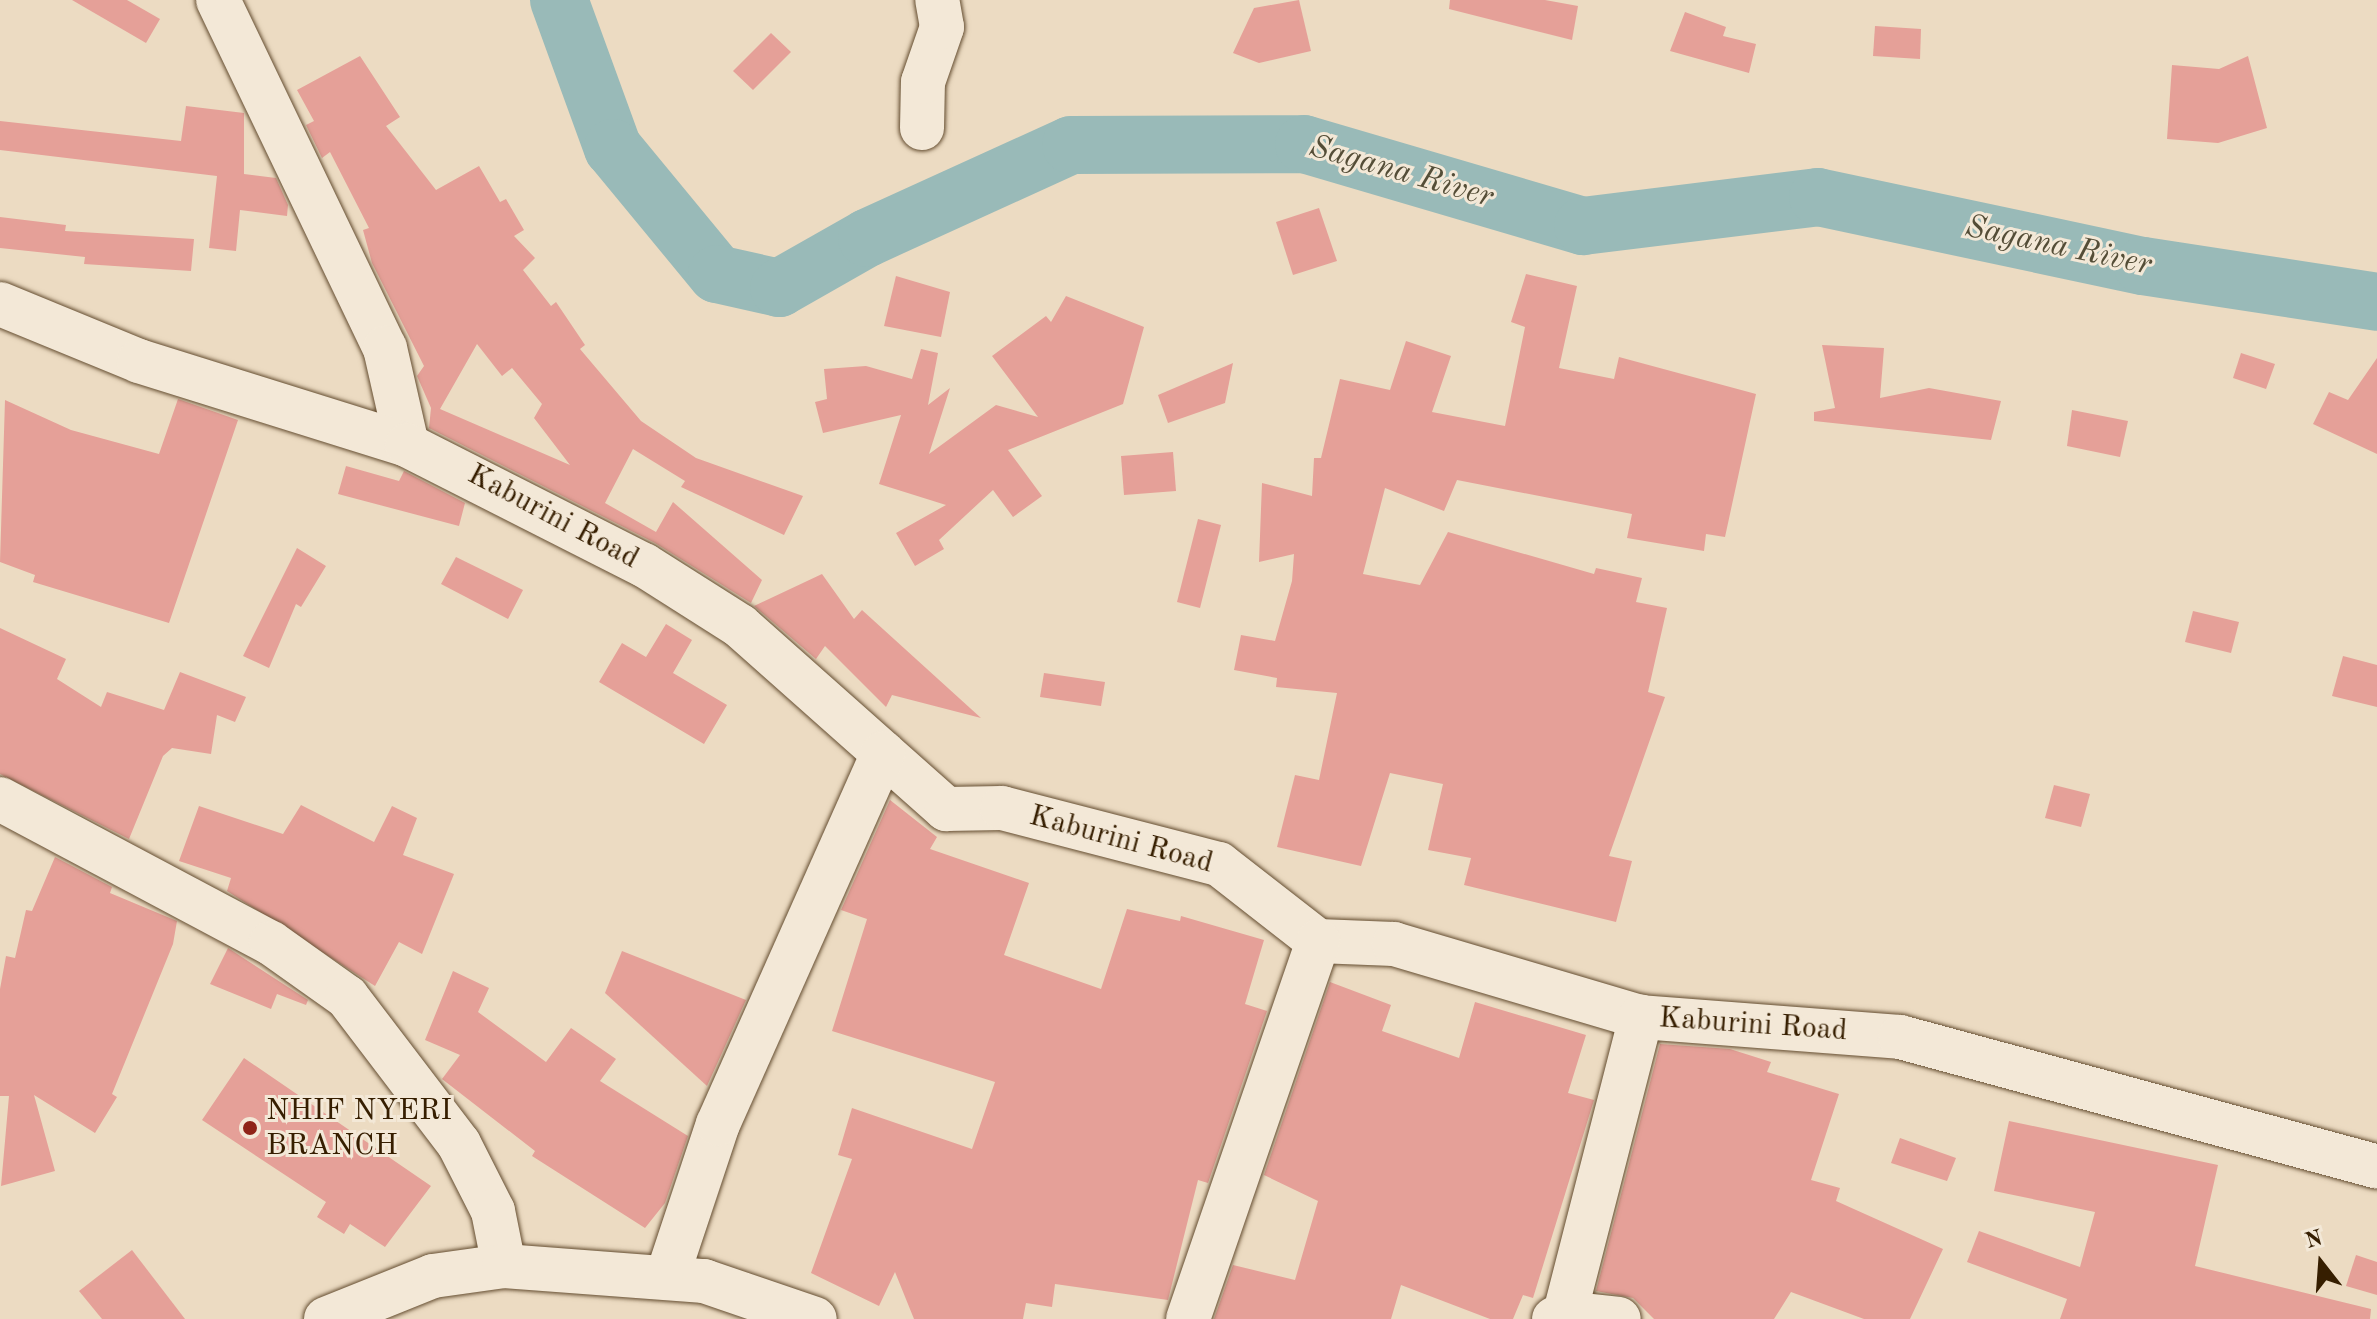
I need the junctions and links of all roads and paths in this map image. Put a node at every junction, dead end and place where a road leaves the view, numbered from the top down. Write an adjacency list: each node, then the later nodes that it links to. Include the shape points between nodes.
1 (218, 0): 5 (street, via 385,348)
2 (937, 0): 3 (street, via 942,27 923,82)
3 (922, 128)
4 (0, 304): 5 (street, Kaburini Road, via 139,361)
5 (407, 445): 6 (street, Kaburini Road, via 644,565 728,619)
6 (883, 753): 8 (street, Kaburini Road, via 946,809 1002,808 1219,864); 12 (street, via 718,1124)
7 (0, 799): 11 (street, via 271,943 347,997 459,1144 493,1211)
8 (1318, 941): 9 (street, Kaburini Road, via 1394,944); 16 (street)
9 (1641, 1017): 10 (street, Kaburini Road, via 1900,1037); 13 (street)
10 (2377, 1167)
11 (504, 1266): 12 (street); 14 (street, via 433,1276)
12 (667, 1277): 15 (street, via 704,1281)
13 (1588, 1317)
14 (326, 1319)
15 (815, 1319)
16 (1188, 1319)

